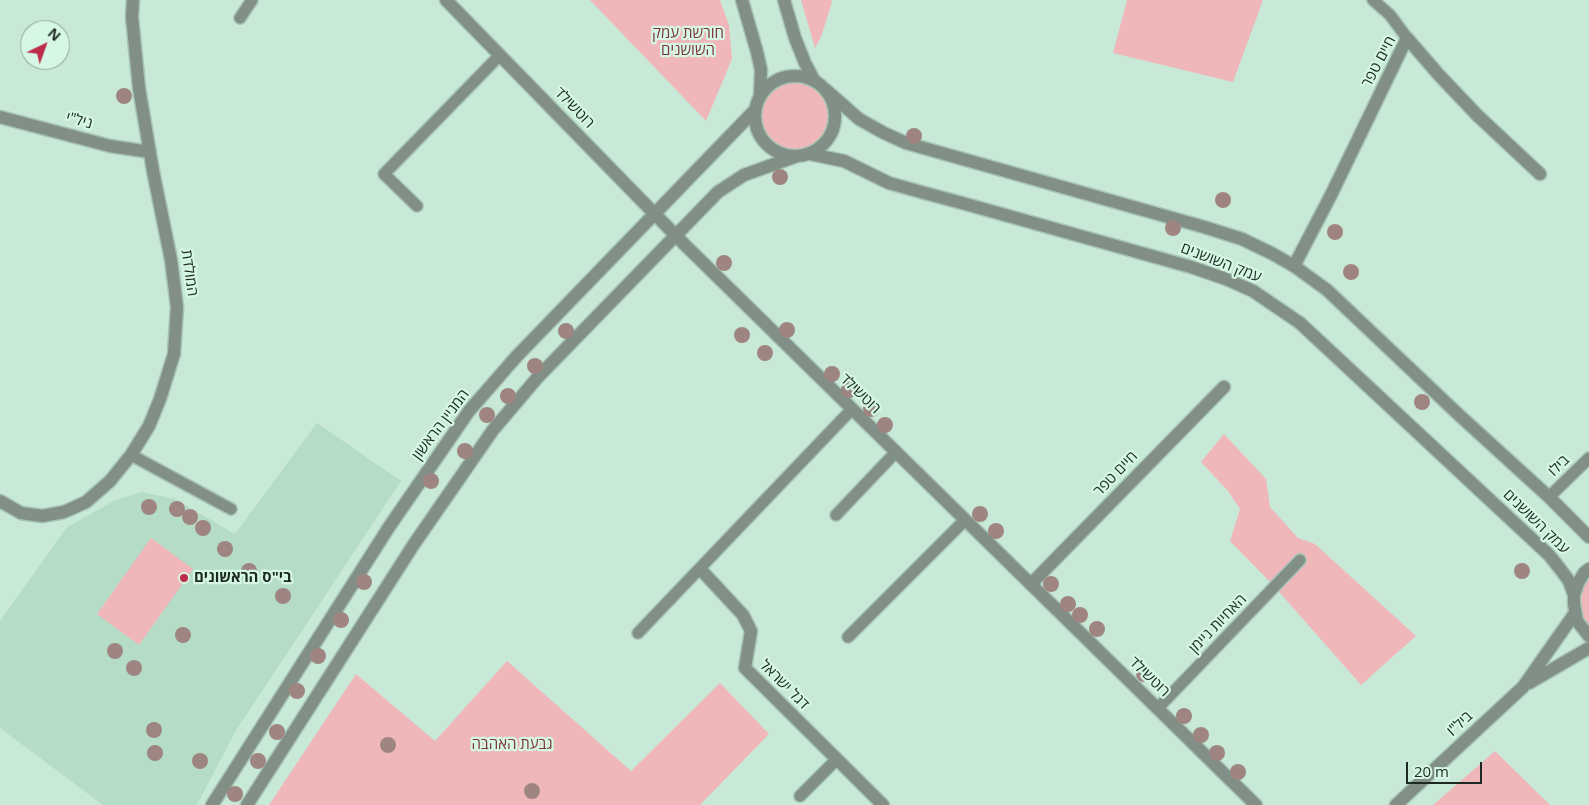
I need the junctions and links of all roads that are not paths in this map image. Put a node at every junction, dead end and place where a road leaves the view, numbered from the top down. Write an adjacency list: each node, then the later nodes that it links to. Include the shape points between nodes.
1 (133, 0): 15 (street, המולדת, via 139,88)
2 (252, 0): 7 (lane)
3 (446, 0): 9 (street, רוטשילד)
4 (742, 0): 12 (street, via 761,70)
5 (784, 0): 10 (street, via 795,38)
6 (1374, 0): 8 (lane)
7 (240, 18)
8 (1407, 38): 17 (street, חיים טפר, via 1470,108); 21 (street, חיים טפר)
9 (500, 56): 18 (lane, via 384,174); 19 (street, רוטשילד)
10 (814, 80): 11 (street); 12 (street, via 793,75 780,79 768,86)
11 (825, 89): 16 (street, via 833,101 835,122 831,135 822,146); 21 (street, עמק השושנים, via 859,119 906,143 1204,227 1242,240)
12 (760, 97): 13 (street)
13 (755, 110): 16 (street, via 756,125 771,148 784,154); 19 (street, המניין הראשון)
14 (0, 116): 15 (street, ניל"י, via 110,146)
15 (150, 152): 25 (street, המולדת, via 177,308 174,354 160,399 149,426)
16 (804, 155): 20 (street, via 744,175 718,192); 37 (street, עמק השושנים, via 844,161 889,183 1183,265 1253,291 1300,323 1549,555 1569,581)
17 (1540, 174)
18 (417, 206)
19 (655, 214): 20 (street, רוטשילד); 47 (street, המניין הראשון, via 516,357 469,411 389,527)
20 (676, 235): 23 (street, רוטשילד); 48 (street, via 538,377 493,430 414,544)
21 (1294, 266): 27 (street, עמק השושנים, via 1327,290)
22 (1224, 387): 36 (street, חיים טפר)
23 (852, 409): 24 (street, רוטשילד); 39 (lane)
24 (896, 452): 30 (lane); 31 (street, רוטשילד)
25 (131, 455): 28 (street, המולדת, via 110,481 86,502 64,512 42,516 21,513); 29 (lane)
26 (1589, 458): 27 (lane, בילו)
27 (1549, 496): 32 (street, עמק השושנים)
28 (0, 501)
29 (231, 509)
30 (836, 515)
31 (965, 520): 36 (street, רוטשילד); 41 (lane)
32 (1589, 537)
33 (1300, 560): 44 (lane, האחיות ניימן)
34 (1589, 569): 37 (street, via 1578,583)
35 (703, 572): 45 (street, דגל ישראל, via 743,615 751,631 745,668)
36 (1031, 584): 44 (street, רוטשילד)
37 (1574, 595): 38 (street)
38 (1575, 613): 40 (street, via 1581,628); 43 (street, ביל"ו)
39 (638, 633)
40 (1589, 636)
41 (848, 637)
42 (1589, 648): 43 (street, ביל"ו)
43 (1523, 687): 51 (street, ביל"ו)
44 (1158, 708): 50 (street, רוטשילד)
45 (837, 759): 46 (lane); 49 (street, דגל ישראל)
46 (800, 796)
47 (212, 805)
48 (247, 805)
49 (883, 805)
50 (1256, 805)
51 (1396, 805)

